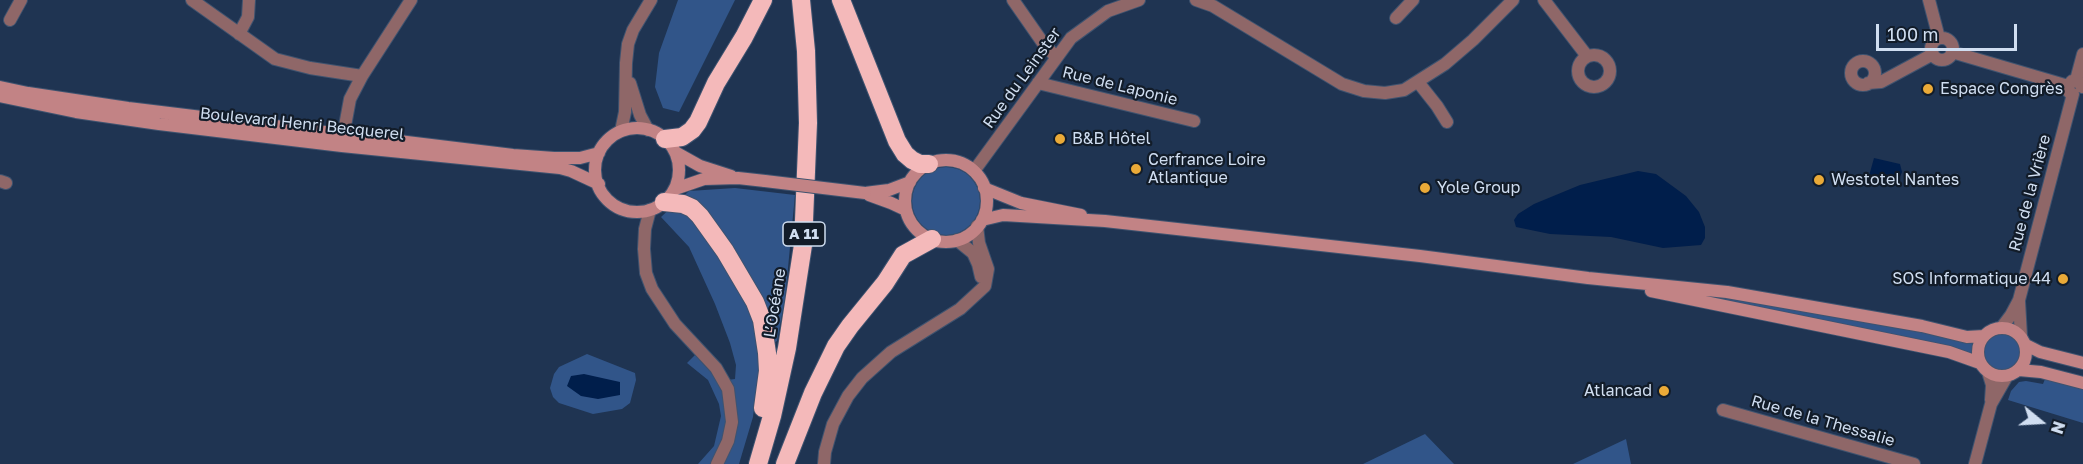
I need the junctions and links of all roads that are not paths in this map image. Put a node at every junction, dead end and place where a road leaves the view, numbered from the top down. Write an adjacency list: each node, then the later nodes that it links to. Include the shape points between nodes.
1 (21, 0): 18 (street)
2 (192, 0): 19 (street)
3 (249, 0): 19 (street, via 248,18)
4 (651, 0): 26 (street, via 633,30)
5 (763, 0): 41 (highway, via 698,122)
6 (801, 0): 71 (highway, L’Océane / A 11, via 808,123 803,245 788,348)
7 (813, 0): 72 (highway, L’Océane / A 11, via 821,123 816,235 799,353)
8 (841, 0): 43 (highway, via 897,141 912,160)
9 (1013, 0): 24 (street)
10 (1138, 0): 24 (street, Rue du Leinster, via 1092,21)
11 (1196, 0): 30 (street, via 1213,6 1342,84 1385,93 1404,90)
12 (1413, 0): 17 (street)
13 (1513, 0): 30 (street, via 1473,40)
14 (1544, 0): 25 (street)
15 (1929, 0): 20 (street)
16 (409, 1): 28 (street)
17 (1396, 18)
18 (10, 20)
19 (239, 34): 28 (street, via 275,59)
20 (1939, 38): 21 (street, via 1949,40); 22 (street, via 1932,45)
21 (1952, 52): 22 (street, via 1941,60); 34 (street)
22 (1933, 54): 29 (street)
23 (2083, 54): 34 (street, Rue de la Vrière)
24 (1056, 57): 31 (street, Rue du Leinster)
25 (1587, 57)
26 (626, 68): 38 (street); 39 (street)
27 (1874, 71): 29 (street); 32 (street); 32 (street, via 1867,62 1853,67 1854,81)
28 (362, 76): 40 (street, via 350,99)
29 (1892, 77): 32 (street)
30 (1418, 82): 37 (street)
31 (1038, 83): 36 (street, Rue de Laponie); 44 (street, Rue du Leinster)
32 (1868, 83)
33 (0, 87): 40 (main road, Boulevard Henri Becquerel)
34 (2076, 87): 58 (street, Rue de la Vrière)
35 (0, 96): 40 (main road, Boulevard Henri Becquerel, via 76,112)
36 (1194, 121)
37 (1447, 122)
38 (648, 130): 39 (main road); 41 (main road)
39 (621, 131): 42 (main road)
40 (342, 140): 42 (main road, Boulevard Henri Becquerel, via 554,158); 47 (main road, Boulevard Henri Becquerel, via 560,168)
41 (670, 145): 45 (main road, via 700,165); 50 (main road, via 679,170)
42 (599, 153): 47 (main road)
43 (929, 164): 44 (main road, via 949,160); 46 (main road)
44 (974, 171): 48 (main road)
45 (738, 178): 49 (main road, bridge); 50 (main road, via 704,179)
46 (910, 182): 49 (main road); 51 (main road)
47 (598, 184): 50 (main road, via 618,207 632,211)
48 (984, 188): 52 (main road, via 1021,202); 53 (main road, via 986,206)
49 (865, 193): 51 (main road)
50 (663, 200): 69 (street, via 645,229 646,273 675,324 716,368 728,389 732,422); 70 (highway, via 683,204 700,216 746,284 762,320 768,371)
51 (906, 210): 54 (main road, via 918,231)
52 (1105, 221): 53 (main road, via 1003,215); 56 (main road)
53 (980, 223): 55 (main road); 57 (street, via 979,243 988,276 985,286)
54 (932, 239): 55 (main road); 73 (highway, via 903,255 836,346)
55 (957, 240): 57 (street, via 973,253 980,270)
56 (1588, 278): 60 (main road, via 1727,292 1967,337); 63 (main road, via 1949,352)
57 (973, 297): 74 (street, via 891,352 862,378 833,424)
58 (2019, 300): 59 (street, Rue de la Vrière); 61 (street, Rue de la Vrière)
59 (2002, 327): 60 (main road); 61 (main road, via 2016,331)
60 (1984, 336): 63 (main road, via 1978,352)
61 (2023, 340): 62 (main road, via 2040,352); 64 (main road, via 2026,359)
62 (2083, 363)
63 (1984, 368): 65 (main road); 67 (street, via 1992,386)
64 (2019, 370): 65 (main road); 66 (main road)
65 (2007, 376): 67 (street)
66 (2083, 383)
67 (1991, 404): 76 (street)
68 (1723, 410): 75 (street, Rue de la Thessalie)
69 (717, 464)
70 (749, 464)
71 (758, 464)
72 (771, 464)
73 (785, 464)
74 (824, 464)
75 (1914, 464)
76 (1975, 464)

